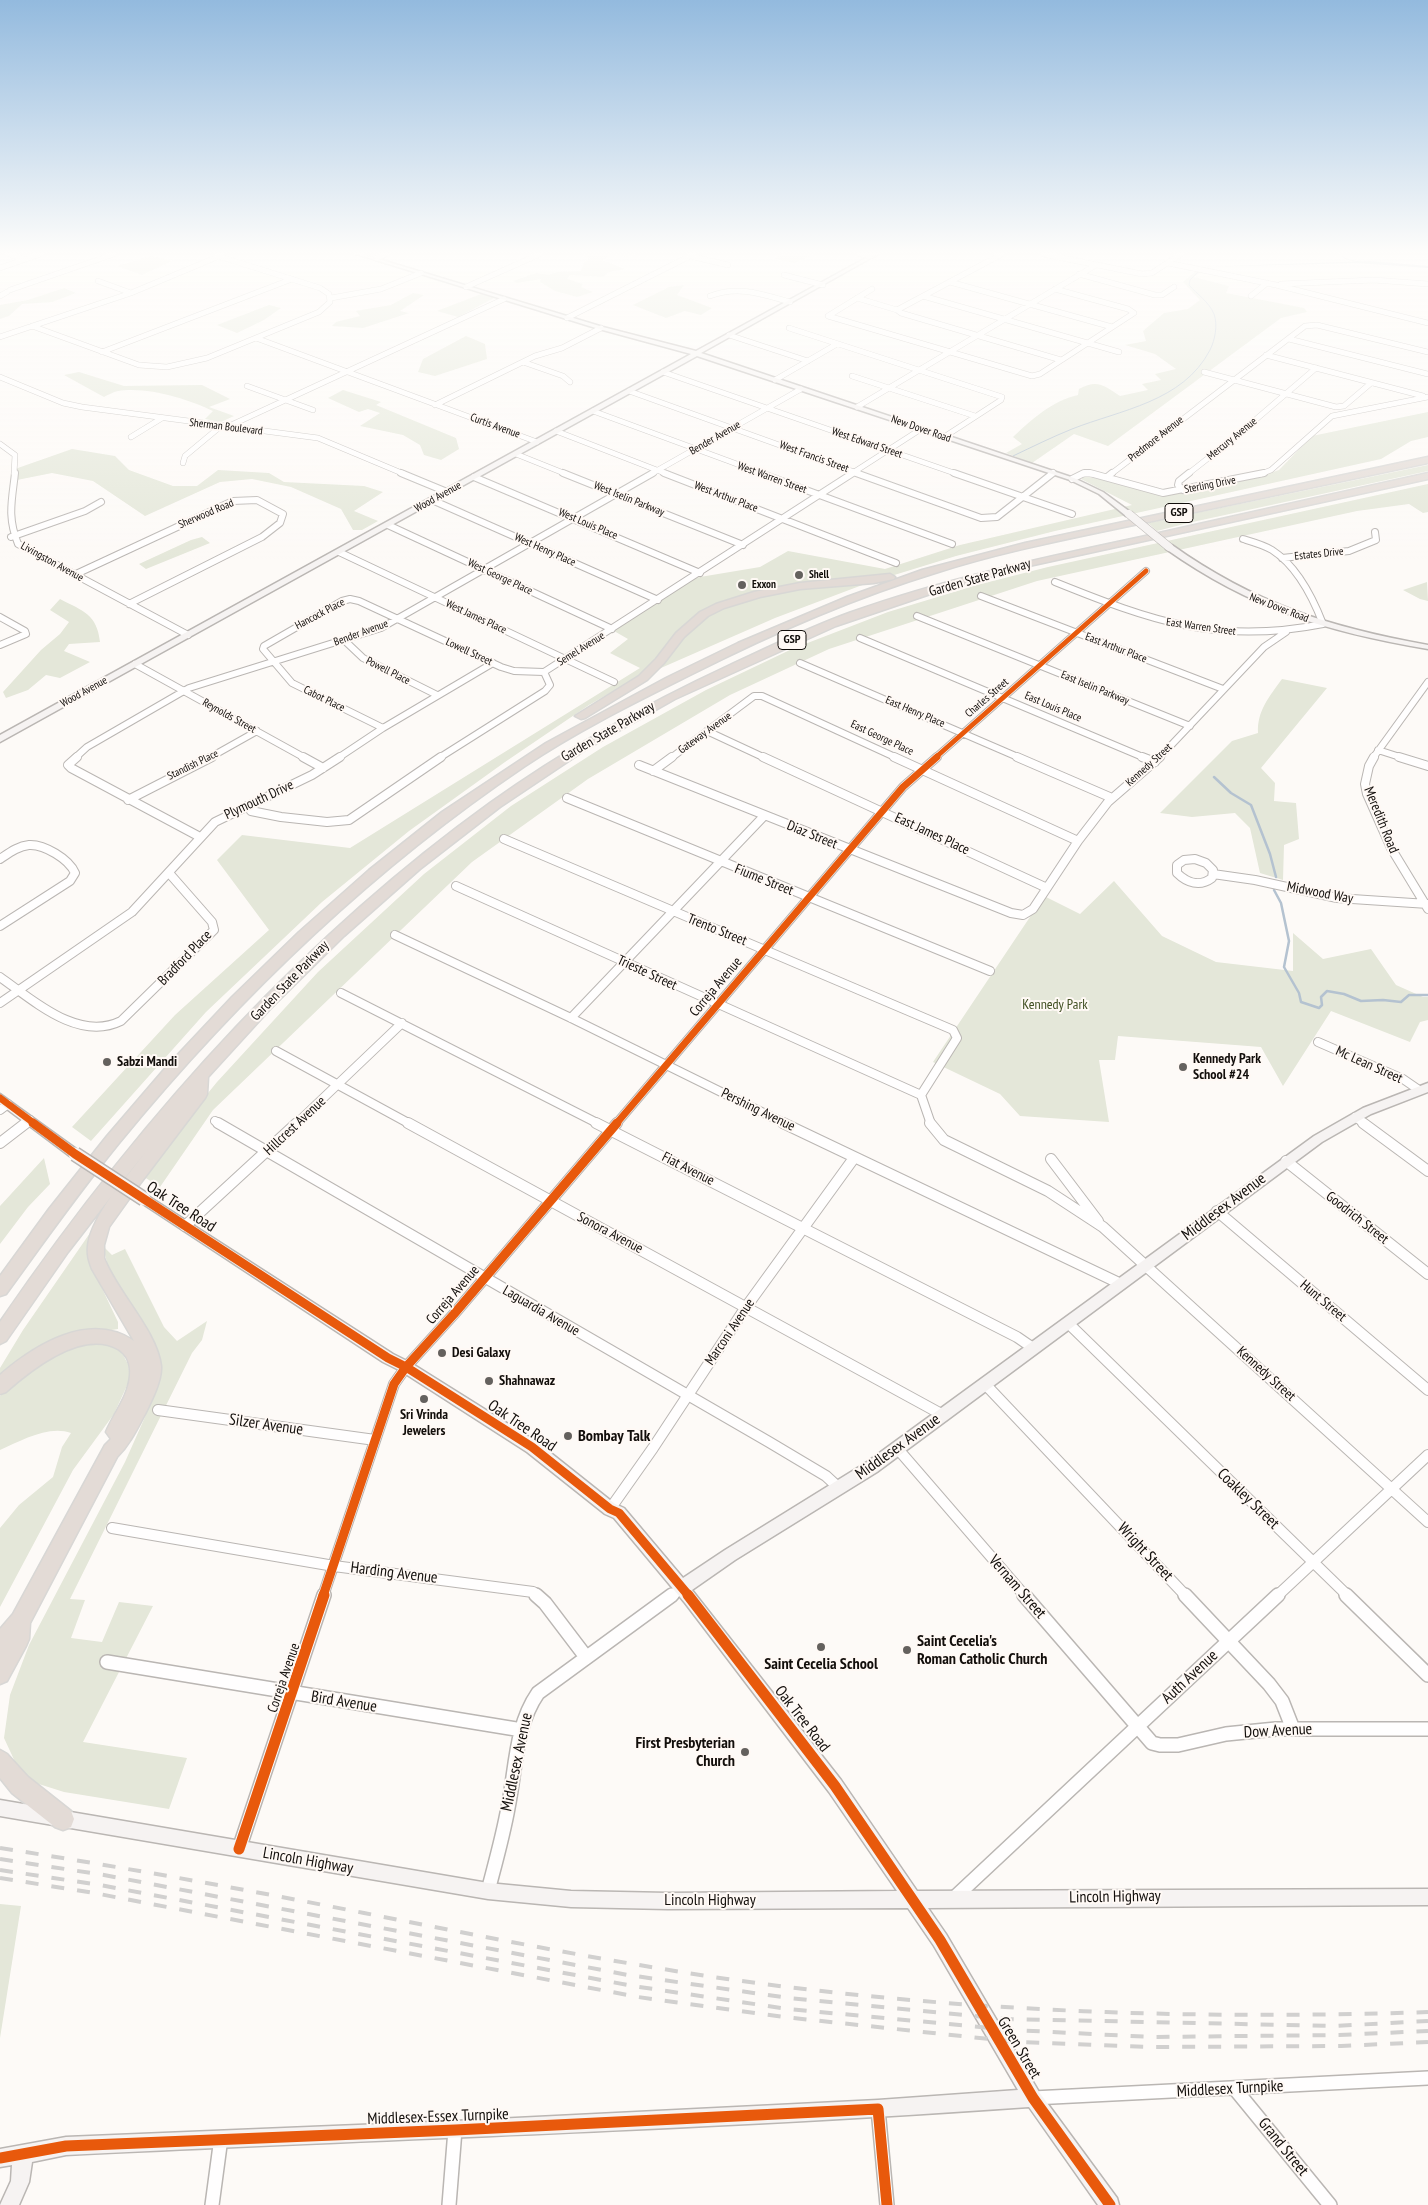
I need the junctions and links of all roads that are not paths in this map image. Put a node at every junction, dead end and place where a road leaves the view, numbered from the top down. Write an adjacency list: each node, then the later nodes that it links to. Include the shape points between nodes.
1 (116, 357): 2 (street, via 146,367 176,367)
2 (210, 357)
3 (306, 357): 23 (street, Curtis Avenue)
4 (379, 357): 23 (street)
5 (538, 357): 20 (street)
6 (691, 357): 24 (street, Wood Avenue)
7 (705, 357): 29 (street, New Dover Road)
8 (796, 357): 19 (street)
9 (815, 357): 19 (street)
10 (879, 357): 22 (street)
11 (940, 357): 22 (street)
12 (965, 357): 18 (street, via 1028,376 1037,375)
13 (1051, 357): 18 (street)
14 (1066, 357): 18 (street)
15 (1263, 357): 30 (street, Predmore Avenue)
16 (1273, 357): 21 (street)
17 (1360, 357): 26 (street)
18 (1061, 360)
19 (808, 361): 29 (street)
20 (524, 362): 31 (street, via 563,376); 40 (street)
21 (1316, 368): 32 (street); 37 (street, Mercury Avenue)
22 (919, 369): 34 (street); 45 (street, via 1002,397)
23 (346, 372): 39 (street); 40 (street, Curtis Avenue)
24 (663, 372): 36 (street, Wood Avenue); 42 (street, West Edward Street)
25 (1204, 372): 30 (street)
26 (1428, 374)
27 (852, 376): 34 (street)
28 (0, 378): 47 (street, Sherman Boulevard, via 63,403)
29 (775, 380): 35 (street, New Dover Road)
30 (1233, 380): 37 (street); 68 (street, Predmore Avenue)
31 (570, 382)
32 (1370, 382): 37 (street, via 1339,407); 38 (street)
33 (247, 386): 39 (street)
34 (890, 387): 41 (street); 45 (street)
35 (801, 389): 41 (street, New Dover Road); 42 (street, Bender Avenue)
36 (629, 391): 44 (street, Wood Avenue); 49 (street, West Francis Street)
37 (1285, 394): 70 (street, Mercury Avenue, via 1179,481 1178,485)
38 (1428, 397): 46 (street)
39 (285, 400): 43 (street); 48 (street)
40 (436, 405): 54 (street, Curtis Avenue)
41 (857, 407): 50 (street, New Dover Road)
42 (768, 408): 49 (street, Bender Avenue); 58 (street, West Edward Street)
43 (313, 410)
44 (593, 411): 51 (street, Wood Avenue); 57 (street, West Warren Street)
45 (975, 416): 53 (street)
46 (1332, 416): 70 (street, Sterling Drive, via 1267,472)
47 (162, 418): 48 (street, Sherman Boulevard); 52 (street)
48 (224, 427): 62 (street, via 185,456); 71 (street, Sherman Boulevard, via 318,438)
49 (733, 428): 57 (street, Bender Avenue); 64 (street, West Francis Street)
50 (920, 429): 53 (street, New Dover Road); 58 (street, Semel Avenue)
51 (556, 431): 54 (street, Wood Avenue); 63 (street, West Arthur Place)
52 (131, 437)
53 (944, 437): 65 (street, New Dover Road)
54 (537, 442): 60 (street, Wood Avenue)
55 (0, 444): 56 (street)
56 (8, 448): 59 (street); 73 (street, via 13,452 15,462)
57 (696, 449): 63 (street, Bender Avenue); 74 (street, West Warren Street)
58 (889, 450): 64 (street, Semel Avenue); 75 (street, West Edward Street)
59 (0, 451)
60 (516, 454): 67 (street, Wood Avenue); 72 (street, West Iselin Parkway)
61 (1428, 460): 93 (highway, Garden State Parkway / GSP, via 1056,538)
62 (183, 464)
63 (658, 470): 72 (street, Bender Avenue); 80 (street, West Arthur Place)
64 (855, 472): 74 (street, Semel Avenue); 75 (street, West Francis Street, via 980,518 999,516)
65 (1053, 473): 69 (street, New Dover Road); 75 (street)
66 (1428, 476): 178 (highway, Garden State Parkway / GSP, via 991,574 849,617 704,679 567,755 447,840 331,938)
67 (474, 477): 71 (street, Wood Avenue); 79 (street, West Louis Place)
68 (1107, 477): 69 (street, Sterling Drive, via 1084,473); 70 (street, Sterling Drive, via 1157,493)
69 (1072, 479): 106 (street, New Dover Road, bridge, via 1092,488 1204,572 1242,594)
70 (1183, 490)
71 (447, 492): 76 (street, Wood Avenue)
72 (617, 494): 79 (street, Bender Avenue); 87 (street, West Iselin Parkway)
73 (5, 495)
74 (820, 495): 80 (street, Semel Avenue); 88 (street, West Warren Street)
75 (1022, 497): 78 (street, West Edward Street)
76 (432, 500): 81 (street, Wood Avenue); 86 (street, West Henry Place)
77 (101, 502): 84 (street, via 85,511)
78 (1072, 514)
79 (575, 518): 86 (street, Bender Avenue); 95 (street, West Louis Place)
80 (783, 519): 87 (street, Semel Avenue); 91 (street, West Arthur Place)
81 (388, 525): 89 (street, Wood Avenue); 92 (street, West George Place)
82 (6, 528): 84 (street, Livingston Avenue)
83 (1375, 532): 90 (street, Estates Drive, via 1376,540 1349,551)
84 (11, 537): 96 (street, Livingston Avenue, via 29,551)
85 (1243, 539): 90 (street, via 1265,546)
86 (530, 543): 92 (street, Bender Avenue); 100 (street, West Henry Place)
87 (743, 544): 95 (street, Semel Avenue)
88 (952, 544)
89 (339, 552): 99 (street, West James Place); 110 (street, Wood Avenue)
90 (1282, 558): 106 (street, via 1314,602)
91 (896, 563)
92 (483, 570): 99 (street, Bender Avenue); 107 (street, West George Place)
93 (930, 571): 137 (highway, Garden State Parkway / GSP, via 855,596 770,631 609,712); 137 (highway, via 874,580 800,586 720,606 704,614 680,635 643,678 533,747)
94 (1146, 571): 101 (street, Charles Street)
95 (700, 573): 100 (street, Semel Avenue)
96 (74, 575): 102 (street, Livingston Avenue); 102 (street, Sherwood Road, via 233,501 257,500 283,514 280,523 262,537)
97 (1055, 582): 101 (street, East Warren Street)
98 (981, 596): 108 (street, East Arthur Place)
99 (434, 598): 105 (street, Bender Avenue); 115 (street, West James Place)
100 (658, 600): 107 (street, Semel Avenue)
101 (1109, 603): 108 (street, Charles Street); 109 (street, East Warren Street, via 1183,626 1252,633)
102 (129, 604): 110 (street, Livingston Avenue)
103 (0, 616): 113 (street, via 26,634)
104 (917, 616): 120 (street, East Iselin Parkway)
105 (396, 619): 112 (street, Bender Avenue, via 381,628); 116 (street, Hancock Place, via 355,599 342,600 264,646); 117 (street, Lowell Street)
106 (1324, 624): 109 (street, East Warren Street); 114 (street, New Dover Road)
107 (612, 629): 115 (street, Semel Avenue)
108 (1076, 632): 120 (street, Charles Street); 124 (street, East Arthur Place)
109 (1286, 632): 124 (street, Kennedy Street, via 1264,647)
110 (188, 635): 119 (street, Wood Avenue)
111 (860, 638): 128 (street, East Louis Place)
112 (344, 640): 116 (street, Bender Avenue); 126 (street, Powell Place, via 363,658)
113 (0, 644)
114 (1428, 647)
115 (565, 659): 121 (street, Semel Avenue); 122 (street, West James Place)
116 (272, 662): 125 (street, Bender Avenue); 130 (street, Cabot Place, via 292,683)
117 (493, 663): 121 (street, Lowell Street, via 514,671); 126 (street, Plymouth Drive)
118 (800, 663): 133 (street, East Henry Place)
119 (135, 664): 125 (street, Reynolds Street); 134 (street, Wood Avenue)
120 (1039, 666): 128 (street, Charles Street); 129 (street, East Iselin Parkway)
121 (544, 672): 146 (street, Semel Avenue, via 550,685 546,691 412,775 349,820 327,822 281,817 251,811)
122 (614, 682)
123 (1428, 682): 135 (street, Meredith Road)
124 (1223, 689): 129 (street, Kennedy Street)
125 (184, 691): 131 (street, Reynolds Street); 145 (street, Bender Avenue, via 86,747 68,764)
126 (437, 695): 130 (street, Plymouth Drive)
127 (757, 696): 132 (street, Gateway Avenue); 141 (street, East George Place)
128 (1004, 698): 133 (street, Charles Street); 136 (street, East Louis Place)
129 (1190, 726): 136 (street, Kennedy Street)
130 (383, 728): 140 (street, Plymouth Drive)
131 (257, 731): 140 (street, Reynolds Street); 145 (street, Standish Place)
132 (707, 731): 142 (street, Gateway Avenue); 147 (street, East James Place)
133 (964, 733): 141 (street, Charles Street); 144 (street, East Henry Place)
134 (0, 739)
135 (1378, 750): 139 (street); 160 (street, Meredith Road, via 1369,766 1365,784 1367,794 1392,848)
136 (1155, 762): 144 (street, Kennedy Street)
137 (519, 765): 198 (highway, Garden State Parkway / GSP, via 416,840 305,935 248,990 99,1156)
138 (639, 765): 142 (street, Diaz Street)
139 (1428, 766)
140 (323, 768): 146 (street, Plymouth Drive)
141 (922, 769): 147 (street, Charles Street); 151 (street, East George Place)
142 (653, 771): 148 (street, Diaz Street)
143 (567, 798): 154 (street, Fiume Street)
144 (1112, 798): 151 (street, Kennedy Street)
145 (128, 800): 149 (street, Bender Avenue)
146 (247, 806): 149 (street, Plymouth Drive, via 224,816)
147 (881, 811): 152 (street, Charles Street); 158 (street, East James Place)
148 (764, 816): 152 (street, Diaz Street); 154 (street)
149 (200, 837): 155 (street, Plymouth Drive)
150 (504, 839): 161 (street, Trento Street)
151 (1078, 841): 158 (street, Kennedy Street)
152 (850, 850): 159 (street, Correja Avenue); 162 (street, Diaz Street, via 1011,914 1021,916)
153 (0, 859): 163 (street, via 24,846 36,844 72,866 76,873 70,881)
154 (720, 862): 159 (street, Fiume Street); 161 (street)
155 (169, 872): 169 (street, Plymouth Drive, via 132,912); 169 (street, Bradford Place, via 212,922 214,930 120,1021 98,1028 58,1015)
156 (1213, 874): 156 (street, via 1206,863 1195,860 1180,862 1176,869 1181,877 1192,882 1209,881); 160 (street, Midwood Way, via 1258,880 1355,901)
157 (456, 886): 166 (street, Trieste Street)
158 (1047, 888): 162 (street, Kennedy Street)
159 (810, 898): 165 (street, Correja Avenue); 167 (street, Fiume Street)
160 (1427, 905)
161 (673, 912): 165 (street, Trento Street); 166 (street)
162 (1029, 913)
163 (0, 926)
164 (395, 935): 173 (street, Pershing Avenue)
165 (764, 949): 172 (street, Correja Avenue); 181 (street, Trento Street, via 953,1030 957,1038)
166 (625, 963): 172 (street, Trieste Street); 173 (street)
167 (990, 972)
168 (0, 976): 169 (street)
169 (19, 990): 171 (street, Plymouth Drive)
170 (341, 992): 174 (street, Fiat Avenue)
171 (0, 1003)
172 (718, 1005): 177 (street, Correja Avenue); 181 (street, Trieste Street)
173 (571, 1018): 177 (street, Pershing Avenue)
174 (402, 1023): 179 (street, Hillcrest Avenue); 186 (street, Fiat Avenue)
175 (1318, 1042): 180 (street, Mc Lean Street)
176 (276, 1052): 179 (street, Sonora Avenue)
177 (666, 1065): 186 (street, Correja Avenue); 189 (street, Pershing Avenue)
178 (201, 1076): 207 (highway, Garden State Parkway / GSP, via 86,1216); 218 (highway, via 200,1094 117,1203 97,1238 98,1263 146,1346 152,1366 142,1402 122,1440)
179 (338, 1085): 188 (street, Hillcrest Avenue); 193 (street, Sonora Avenue)
180 (1424, 1088): 183 (street, Middlesex Avenue)
181 (921, 1095): 196 (street, Kennedy Street, via 928,1119 944,1140 1048,1191)
182 (3, 1104): 184 (street, Oak Tree Road)
183 (1355, 1117): 191 (street, Middlesex Avenue); 192 (street)
184 (30, 1120): 187 (street); 195 (street, Oak Tree Road, bridge, via 75,1154)
185 (215, 1121): 188 (street, Laguardia Avenue)
186 (611, 1130): 193 (street, Correja Avenue); 197 (street, Fiat Avenue)
187 (0, 1143)
188 (268, 1151): 195 (street, Hillcrest Avenue); 202 (street, Laguardia Avenue)
189 (854, 1158): 197 (street, Marconi Avenue); 203 (street, Pershing Avenue)
190 (1052, 1159): 196 (street, Kennedy Street)
191 (1286, 1161): 194 (street, Middlesex Avenue); 201 (street, Goodrich Street)
192 (1428, 1171)
193 (550, 1201): 202 (street, Correja Avenue); 205 (street, Sonora Avenue)
194 (1217, 1211): 199 (street, Middlesex Avenue); 212 (street, Hunt Street)
195 (185, 1226): 209 (street, Oak Tree Road)
196 (1103, 1227): 199 (street, Kennedy Street)
197 (804, 1228): 205 (street, Marconi Avenue); 208 (street, Fiat Avenue)
198 (23, 1257): 200 (highway); 204 (highway)
199 (1146, 1265): 203 (street, Middlesex Avenue); 221 (street, Kennedy Street)
200 (0, 1268)
201 (1428, 1274)
202 (484, 1278): 209 (street, Correja Avenue); 213 (street, Laguardia Avenue)
203 (1121, 1284): 206 (street, Middlesex Avenue)
204 (0, 1289)
205 (746, 1307): 213 (street, Marconi Avenue); 215 (street, Sonora Avenue)
206 (1068, 1323): 208 (street, Middlesex Avenue); 225 (street, Coakley Street)
207 (0, 1336)
208 (1033, 1348): 210 (street, Middlesex Avenue)
209 (406, 1367): 216 (street, Correja Avenue, via 394,1384); 222 (street, Oak Tree Road, via 532,1447)
210 (985, 1384): 215 (street, Middlesex Avenue); 229 (street, Wright Street)
211 (0, 1386): 218 (highway, via 32,1361 64,1344 100,1337 124,1343 137,1360 138,1378 112,1438)
212 (1428, 1390)
213 (688, 1394): 220 (street, Laguardia Avenue, via 826,1476); 222 (street, Marconi Avenue)
214 (158, 1410): 216 (street, Silzer Avenue)
215 (943, 1415): 217 (street, Middlesex Avenue)
216 (375, 1440): 226 (street, Correja Avenue)
217 (897, 1448): 220 (street, Middlesex Avenue); 236 (street, Vernam Street)
218 (111, 1451): 228 (highway)
219 (1428, 1455): 221 (street, Auth Avenue)
220 (839, 1488): 227 (street, Middlesex Avenue)
221 (1392, 1489): 223 (street, Kennedy Street); 225 (street, Auth Avenue)
222 (610, 1509): 227 (street, Oak Tree Road, via 619,1513)
223 (1428, 1522)
224 (112, 1528): 226 (street, Harding Avenue)
225 (1313, 1562): 229 (street, Auth Avenue); 234 (street, Coakley Street)
226 (334, 1566): 231 (street, Harding Avenue, via 533,1592 546,1602); 235 (street, Correja Avenue)
227 (682, 1588): 231 (street, Middlesex Avenue); 246 (street, Oak Tree Road, via 817,1761)
228 (20, 1621): 230 (highway); 233 (highway, via 18,1639)
229 (1229, 1641): 236 (street, Auth Avenue); 237 (street, Wright Street, via 1277,1693)
230 (0, 1648)
231 (586, 1658): 239 (street, Middlesex Avenue, via 534,1698 526,1711)
232 (107, 1662): 235 (street, Bird Avenue)
233 (0, 1674)
234 (1428, 1675)
235 (292, 1693): 239 (street, Bird Avenue); 243 (street, Correja Avenue)
236 (1138, 1726): 237 (street, Dow Avenue, via 1152,1743 1163,1747 1234,1733); 247 (street, Auth Avenue)
237 (1293, 1729): 238 (street, Dow Avenue)
238 (1428, 1729)
239 (522, 1730): 244 (street, Middlesex Avenue)
240 (0, 1761): 242 (highway, via 20,1784)
241 (0, 1808): 242 (street, Lincoln Highway)
242 (63, 1819): 243 (street, Lincoln Highway)
243 (239, 1849): 244 (street, Lincoln Highway)
244 (488, 1892): 246 (street, Lincoln Highway, via 598,1900)
245 (1428, 1896): 247 (street, Lincoln Highway)
246 (913, 1900): 247 (street, Lincoln Highway); 250 (street, Green Street)
247 (952, 1900)
248 (1428, 2078): 249 (street, Middlesex Turnpike)
249 (1235, 2089): 250 (street, Middlesex Turnpike); 261 (street, Grand Street)
250 (1033, 2098): 251 (street, Middlesex-Essex Turnpike); 260 (street, Green Street)
251 (878, 2109): 252 (street, Middlesex-Essex Turnpike); 259 (street)
252 (455, 2130): 253 (street, Middlesex-Essex Turnpike); 258 (street)
253 (221, 2138): 254 (street, Middlesex-Essex Turnpike, via 66,2146); 257 (street)
254 (22, 2154): 255 (street, Middlesex-Essex Turnpike); 256 (street, via 20,2182)
255 (0, 2158)
256 (8, 2205)
257 (212, 2205)
258 (449, 2205)
259 (886, 2205)
260 (1110, 2205)
261 (1330, 2205)

